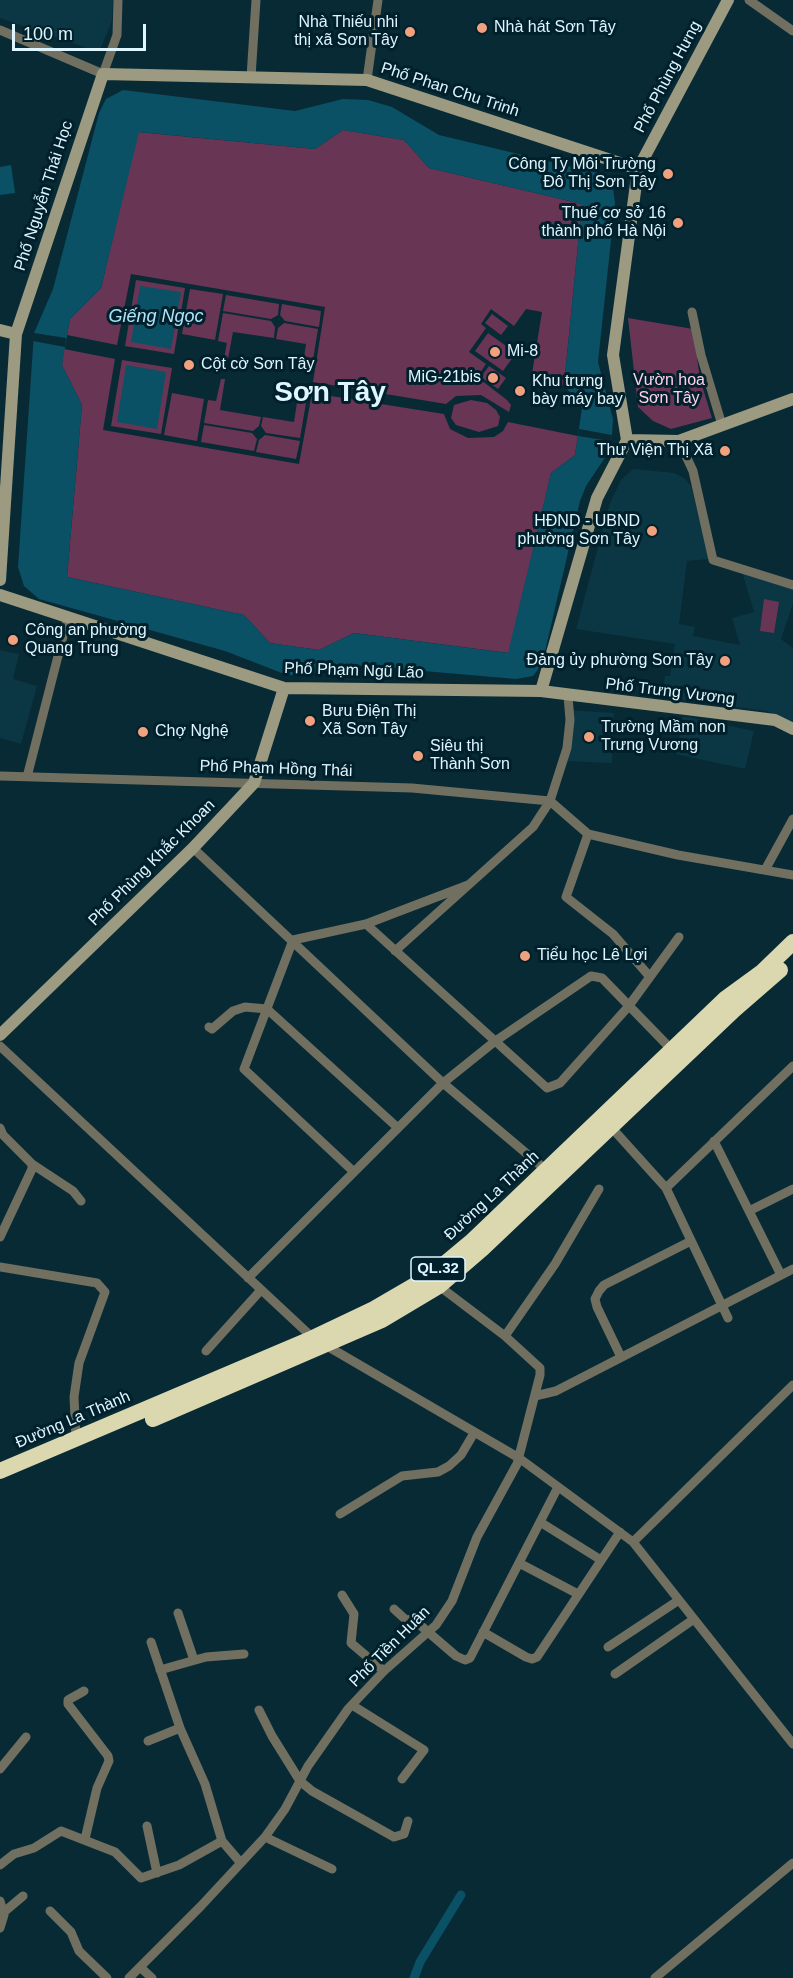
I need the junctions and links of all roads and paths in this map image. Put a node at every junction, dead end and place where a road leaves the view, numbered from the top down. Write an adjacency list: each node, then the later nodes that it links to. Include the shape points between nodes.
1 (118, 0): 8 (street, via 117,35)
2 (256, 0): 9 (street)
3 (378, 0): 10 (street)
4 (728, 0): 11 (main road, Phố Phùng Hưng)
5 (749, 0): 7 (street)
6 (0, 30): 8 (street)
7 (793, 31)
8 (102, 74): 9 (main road, Phố Phan Chu Trinh); 14 (main road, Phố Nguyễn Thái Học)
9 (251, 77): 10 (main road, Phố Phan Chu Trinh)
10 (367, 80): 11 (main road, Phố Phan Chu Trinh)
11 (638, 169): 17 (main road, via 612,355)
12 (692, 312): 16 (street)
13 (0, 330): 14 (main road)
14 (16, 333): 19 (main road, Phố Nguyễn Thái Học)
15 (793, 399): 16 (main road)
16 (722, 425): 18 (main road)
17 (627, 440): 18 (main road); 25 (main road, via 597,498)
18 (679, 441): 21 (street, via 693,471 713,560)
19 (0, 567): 20 (main road, Phố Nguyễn Thái Học)
20 (0, 580)
21 (793, 585)
22 (0, 595): 23 (main road, Phố Phạm Ngũ Lão)
23 (68, 617): 24 (main road, Phố Phạm Ngũ Lão); 29 (street)
24 (284, 688): 25 (main road, Phố Phạm Ngũ Lão); 30 (main road, Phố Phùng Khắc Khoan)
25 (541, 691): 26 (main road, Phố Trưng Vương)
26 (568, 696): 27 (main road, Phố Trưng Vương, via 775,720); 31 (street, via 567,748)
27 (793, 729)
28 (0, 776): 29 (street, Phố Phạm Hồng Thái)
29 (27, 777): 30 (street, Phố Phạm Hồng Thái)
30 (254, 783): 31 (street, Phố Phạm Hồng Thái, via 412,788); 34 (main road, Phố Phùng Khắc Khoan)
31 (550, 801): 33 (street); 37 (street, via 533,827)
32 (793, 819): 35 (street)
33 (588, 834): 35 (street); 44 (street, via 566,897 613,934)
34 (193, 848): 40 (street); 48 (main road, Phố Phùng Khắc Khoan)
35 (765, 870): 36 (street)
36 (793, 875)
37 (468, 885): 38 (street); 42 (street)
38 (366, 924): 40 (street); 42 (street)
39 (679, 937): 44 (street)
40 (293, 940): 46 (street); 53 (street)
41 (793, 942): 51 (highway, Đường La Thành / QL.32)
42 (395, 951): 49 (street)
43 (793, 958): 54 (highway, Đường La Thành / QL.32)
44 (650, 977): 45 (street)
45 (630, 1005): 49 (street, via 602,978 591,976); 49 (street, via 554,1087 538,1083); 51 (street)
46 (267, 1009): 47 (street, via 239,1009 212,1029); 56 (street); 60 (street, via 244,1069)
47 (209, 1027)
48 (0, 1035)
49 (494, 1042): 53 (street)
50 (0, 1046): 71 (street)
51 (672, 1050): 59 (highway, Đường La Thành / QL.32)
52 (793, 1066): 57 (street)
53 (443, 1083): 56 (street); 59 (street)
54 (611, 1127): 61 (street); 72 (highway, Đường La Thành / QL.32)
55 (0, 1128): 58 (street)
56 (398, 1128): 60 (street)
57 (714, 1141): 61 (street); 65 (street)
58 (32, 1164): 64 (street, via 73,1191); 66 (street)
59 (546, 1170): 77 (highway, Đường La Thành / QL.32, via 429,1277)
60 (354, 1172): 71 (street)
61 (666, 1188): 67 (street)
62 (599, 1189): 76 (street, via 555,1264)
63 (793, 1189): 65 (street)
64 (81, 1201)
65 (749, 1211): 70 (street)
66 (0, 1237)
67 (692, 1241): 74 (street); 79 (street, via 598,1291 597,1307)
68 (0, 1267): 83 (street, via 102,1286 105,1292 79,1363 74,1397)
69 (793, 1269): 70 (street)
70 (781, 1275): 74 (street)
71 (248, 1278): 73 (street)
72 (439, 1286): 76 (street, Phố Tiền Huân); 77 (highway, Đường La Thành / QL.32, via 382,1320)
73 (261, 1290): 77 (street); 78 (street)
74 (722, 1305): 75 (street); 79 (street)
75 (728, 1318)
76 (505, 1336): 81 (street, Phố Tiền Huân, via 540,1368)
77 (320, 1342): 82 (street); 83 (highway, Đường La Thành / QL.32); 86 (highway, Đường La Thành / QL.32)
78 (206, 1351)
79 (621, 1357): 81 (street, via 556,1391)
80 (793, 1385): 91 (street)
81 (535, 1396): 84 (street, Phố Tiền Huân)
82 (474, 1433): 84 (street); 88 (street, via 449,1466 438,1472 402,1476)
83 (76, 1439): 85 (highway, Đường La Thành / QL.32)
84 (519, 1458): 87 (street); 101 (street, Phố Tiền Huân, via 477,1537 452,1601)
85 (0, 1471)
86 (0, 1483)
87 (558, 1487): 89 (street); 90 (street)
88 (340, 1514)
89 (540, 1522): 92 (street); 93 (street)
90 (620, 1532): 91 (street); 92 (street)
91 (633, 1542): 96 (street)
92 (601, 1560): 94 (street)
93 (519, 1563): 94 (street); 100 (street)
94 (578, 1594): 100 (street, via 537,1657 532,1659)
95 (342, 1595): 107 (street, via 354,1614 351,1643)
96 (679, 1600): 99 (street); 103 (street)
97 (394, 1609): 101 (street)
98 (178, 1613): 105 (street)
99 (694, 1619): 108 (street); 115 (street)
100 (483, 1632): 101 (street, via 470,1658 465,1660)
101 (428, 1633): 107 (street, Phố Tiền Huân)
102 (151, 1642): 106 (street)
103 (608, 1647)
104 (244, 1654): 105 (street)
105 (194, 1660): 106 (street)
106 (160, 1670): 112 (street)
107 (384, 1671): 110 (street, Phố Tiền Huân)
108 (615, 1674)
109 (84, 1691): 122 (street, via 68,1700 68,1704 110,1761 97,1788)
110 (352, 1705): 117 (street, via 424,1750); 118 (street, Phố Tiền Huân)
111 (260, 1710): 118 (street)
112 (180, 1728): 114 (street); 123 (street, via 205,1784)
113 (26, 1737): 116 (street)
114 (148, 1741)
115 (793, 1744)
116 (0, 1770)
117 (402, 1779)
118 (300, 1781): 119 (street, via 394,1837 404,1834); 121 (street, Phố Tiền Huân)
119 (408, 1821)
120 (147, 1826): 128 (street)
121 (265, 1837): 124 (street, Phố Tiền Huân); 127 (street)
122 (85, 1839): 126 (street, via 56,1832); 128 (street, via 115,1852 141,1878)
123 (222, 1841): 124 (street); 128 (street)
124 (240, 1862): 134 (street, Phố Tiền Huân)
125 (793, 1863): 138 (street)
126 (0, 1865)
127 (332, 1869)
128 (157, 1873)
129 (22, 1896): 132 (street)
130 (0, 1901): 132 (street)
131 (50, 1911): 135 (street, via 71,1932 79,1951)
132 (4, 1912): 133 (street)
133 (0, 1928)
134 (140, 1967): 136 (street, Phố Tiền Huân); 137 (street)
135 (108, 1978)
136 (129, 1978)
137 (152, 1978)
138 (655, 1978)

